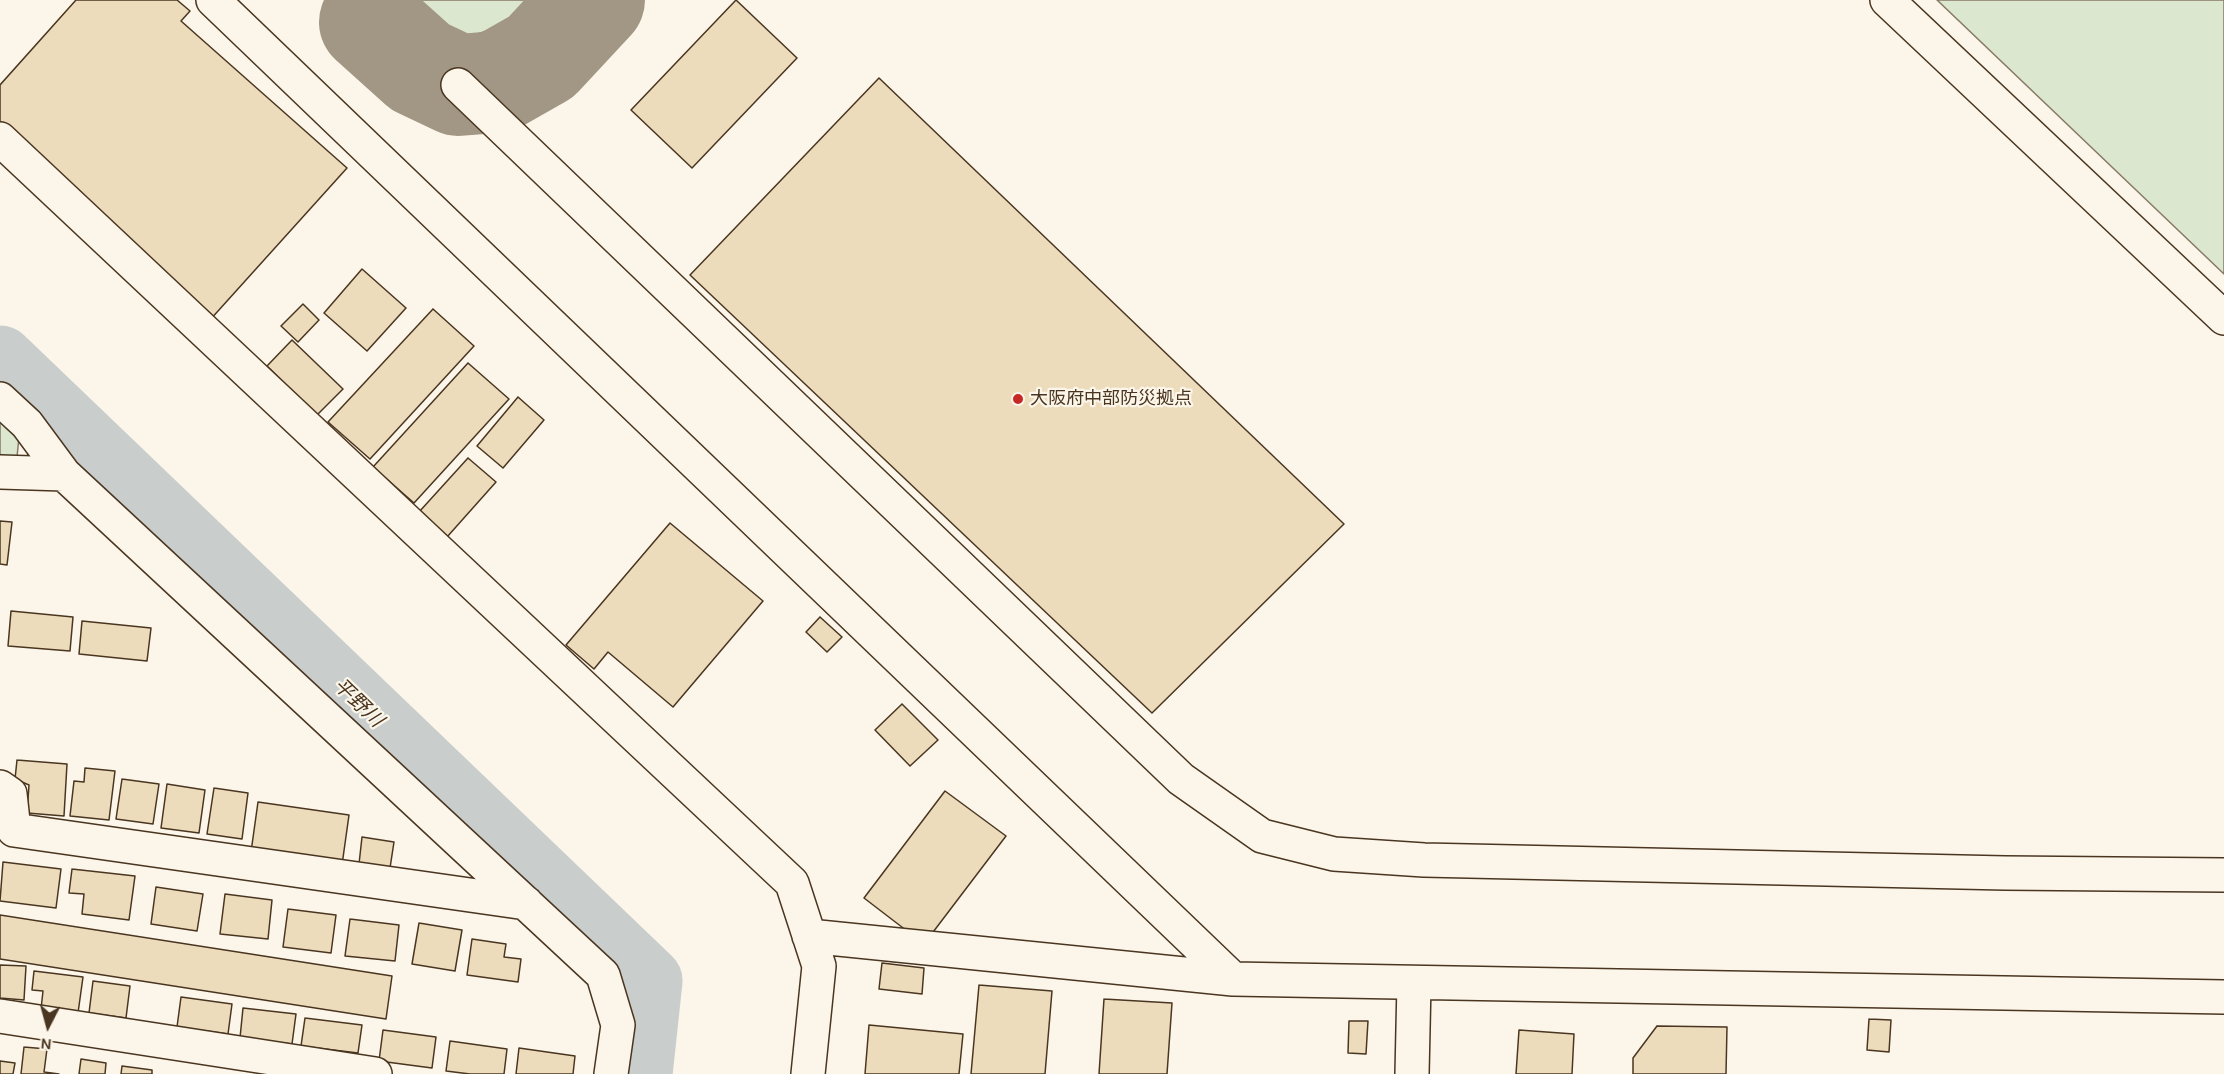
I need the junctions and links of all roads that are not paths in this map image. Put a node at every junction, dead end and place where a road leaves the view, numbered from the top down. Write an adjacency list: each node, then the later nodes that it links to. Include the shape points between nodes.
1 (213, 0): 13 (street)
2 (1887, 0): 5 (street)
3 (458, 85): 10 (street, via 1181,779 1262,837 1334,854 1424,860)
4 (0, 139): 12 (street, via 792,882)
5 (2224, 318)
6 (0, 399): 8 (street, via 27,424)
7 (0, 472): 8 (street)
8 (64, 474): 11 (street)
9 (0, 787): 11 (street, via 10,794 14,830)
10 (2224, 875)
11 (526, 903): 19 (street, via 603,975 618,1025)
12 (809, 936): 13 (street); 20 (street, via 819,966)
13 (1233, 979): 14 (street)
14 (1414, 983): 15 (street); 21 (street)
15 (2224, 997)
16 (0, 1016): 17 (street)
17 (266, 1066): 18 (street)
18 (375, 1074)
19 (611, 1074)
20 (808, 1074)
21 (1412, 1074)

